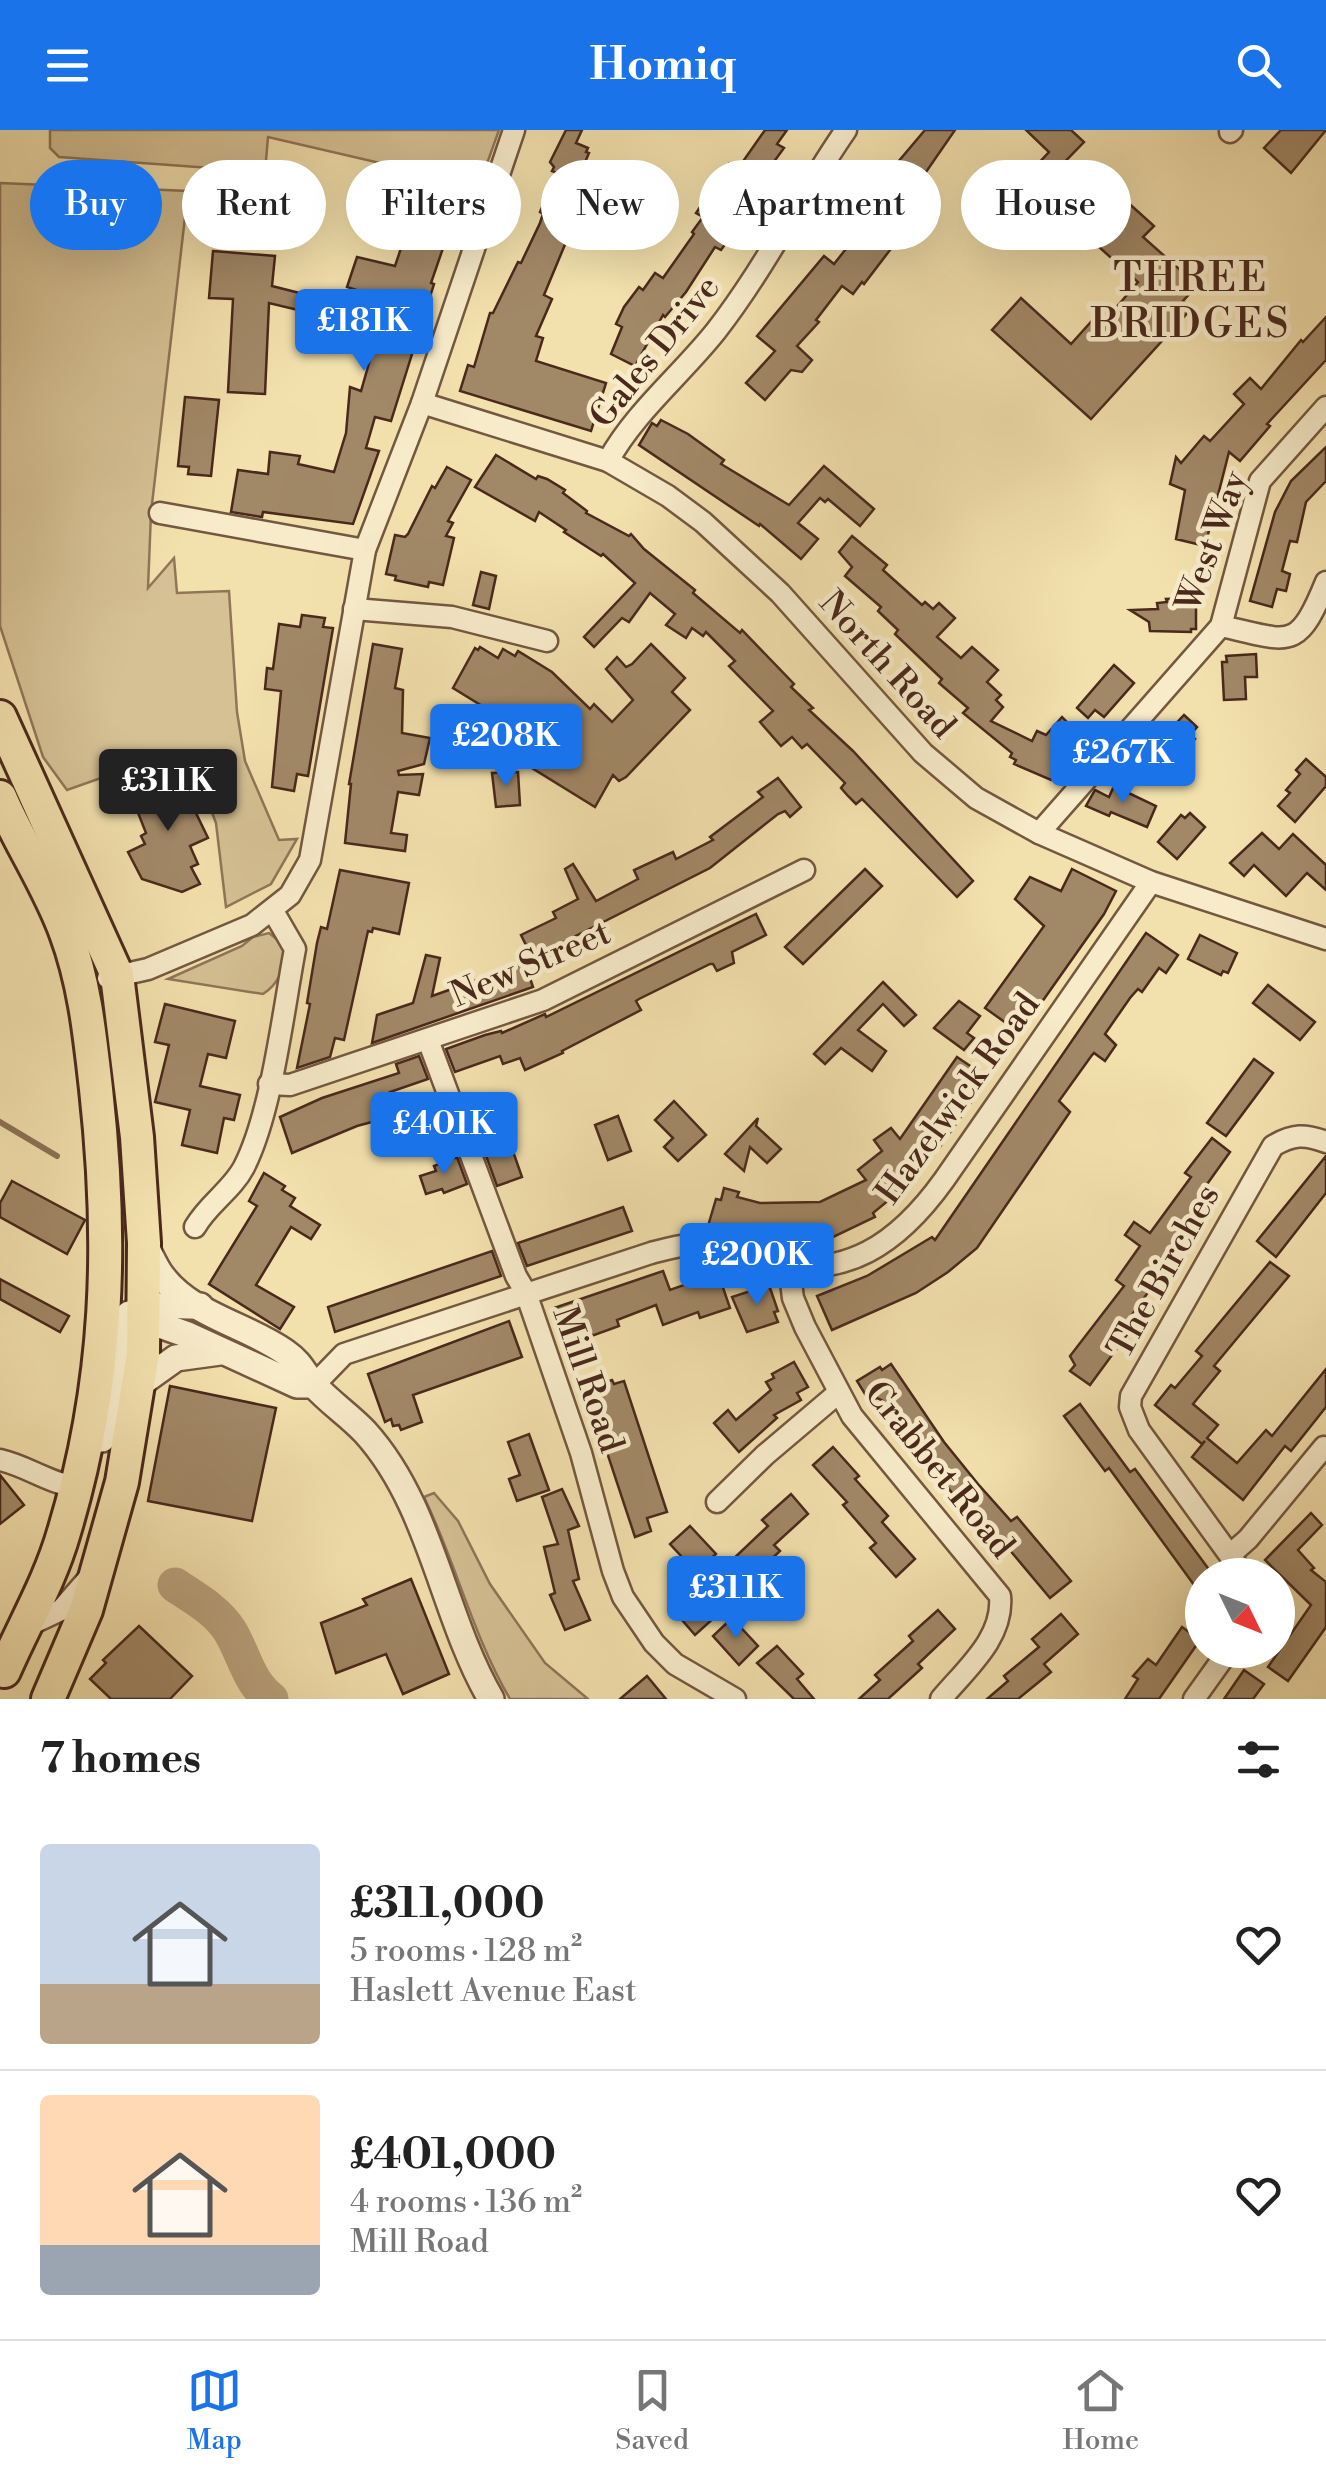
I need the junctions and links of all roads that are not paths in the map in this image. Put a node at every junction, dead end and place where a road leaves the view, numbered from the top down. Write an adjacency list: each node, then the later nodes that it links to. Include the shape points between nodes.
1 (514, 130): 3 (street)
2 (846, 130): 5 (street, Gales Drive, via 744,292)
3 (422, 403): 5 (street, North Road); 7 (street)
4 (1326, 407): 10 (street, West Way, via 1260,481)
5 (608, 462): 14 (street, North Road, via 668,496 747,561 942,772)
6 (160, 514): 7 (street)
7 (365, 550): 9 (street)
8 (1326, 582): 10 (street, via 1305,628 1293,636)
9 (354, 609): 11 (street, via 452,618); 17 (street, via 310,860)
10 (1221, 626): 14 (street, West Way)
11 (547, 641)
12 (0, 717): 19 (main road)
13 (0, 797): 20 (main road, via 66,932)
14 (1039, 833): 16 (street, North Road)
15 (804, 870): 21 (street, New Street, via 543,1000)
16 (1151, 882): 18 (street, North Road); 26 (street, Hazelwick Road, via 914,1220 861,1256)
17 (273, 912): 19 (street, via 164,962); 22 (street, via 295,949)
18 (1326, 939)
19 (117, 974): 20 (street); 25 (main road)
20 (83, 987): 27 (main road, via 104,1164)
21 (428, 1040): 22 (street, New Street, via 290,1086); 28 (street, Mill Road)
22 (269, 1084): 24 (street, via 242,1170)
23 (1326, 1142): 39 (street, The Birches, via 1289,1136 1273,1146 1131,1396 1138,1430)
24 (196, 1227)
25 (144, 1243): 29 (street, via 161,1275); 30 (main road)
26 (789, 1267): 28 (street, Hazelwick Road, via 692,1245); 34 (street, Crabbet Road, via 793,1298)
27 (107, 1268): 30 (street, via 112,1290); 37 (main road, via 102,1356)
28 (526, 1293): 33 (street, Hazelwick Road, via 344,1354); 47 (street, Mill Road, via 623,1597 675,1664)
29 (200, 1306): 30 (street); 33 (street, via 280,1348)
30 (140, 1315): 31 (street); 32 (main road); 37 (street, via 124,1330 102,1440)
31 (225, 1352): 32 (street, via 176,1358); 33 (street, via 297,1385)
32 (140, 1383): 41 (main road)
33 (314, 1385): 46 (street, via 366,1434 397,1479)
34 (838, 1394): 38 (street); 48 (street, Crabbet Road, via 1000,1596 998,1626 989,1642)
35 (1324, 1446): 39 (street)
36 (0, 1460): 37 (street)
37 (77, 1487): 42 (main road)
38 (717, 1502)
39 (1231, 1554): 40 (street, The Birches)
40 (1233, 1558)
41 (101, 1561): 42 (street, via 70,1601); 45 (main road)
42 (36, 1616): 44 (main road); 45 (street, via 58,1648)
43 (1216, 1668): 49 (street)
44 (4, 1671)
45 (53, 1689)
46 (491, 1699)
47 (735, 1699)
48 (942, 1699)
49 (1194, 1699)

